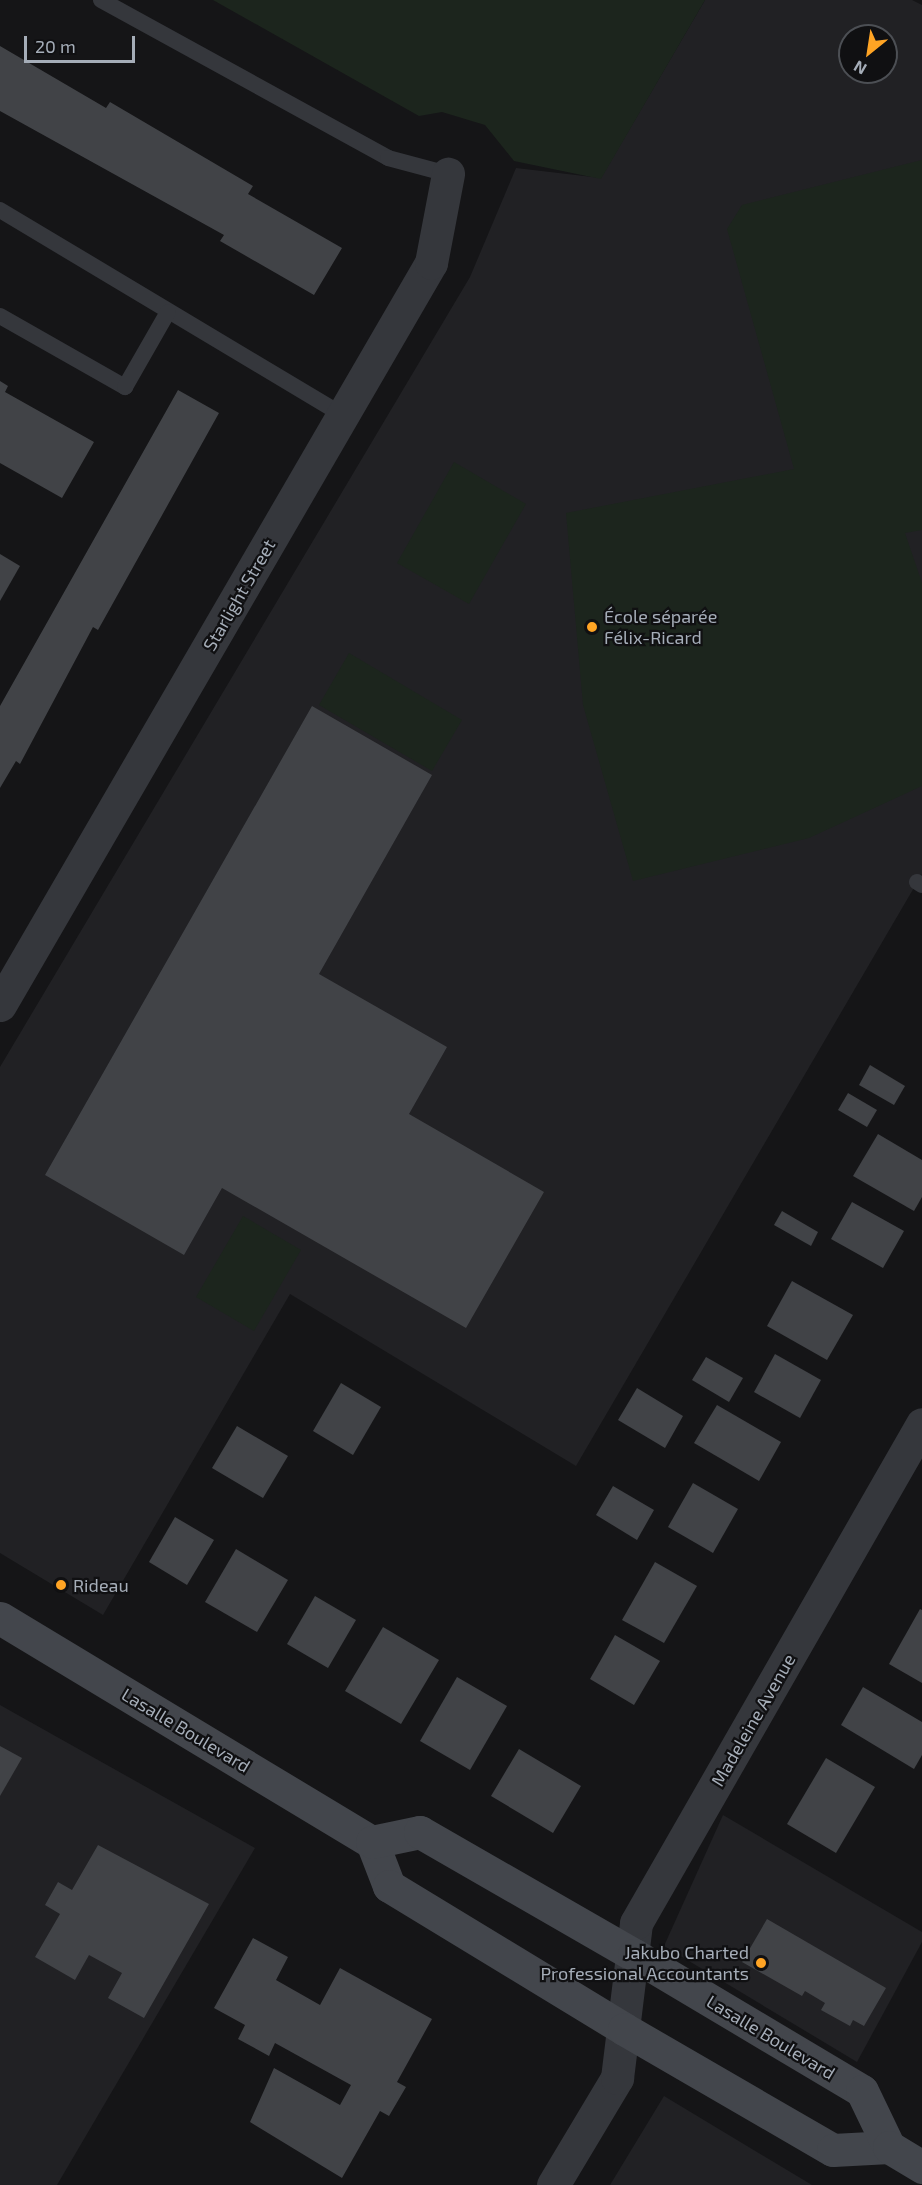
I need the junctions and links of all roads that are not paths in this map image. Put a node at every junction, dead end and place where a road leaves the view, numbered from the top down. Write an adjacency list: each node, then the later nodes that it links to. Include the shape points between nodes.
1 (101, 0): 2 (lane, via 388,158)
2 (448, 174): 6 (street, Starlight Street, via 431,263)
3 (0, 210): 4 (lane)
4 (168, 312): 5 (lane, via 125,387); 6 (lane)
5 (0, 316)
6 (344, 416): 7 (street, Starlight Street)
7 (0, 1005)
8 (922, 1424): 11 (street, Madeleine Avenue, via 636,1923)
9 (0, 1618): 10 (main road, Lasalle Boulevard)
10 (372, 1842): 11 (main road, Lasalle Boulevard, via 420,1832); 12 (main road, via 389,1886)
11 (634, 1955): 12 (street, Madeleine Avenue); 13 (main road, Lasalle Boulevard, via 862,2091)
12 (624, 2029): 13 (main road, via 833,2150); 15 (street, Madeleine Avenue, via 617,2078)
13 (889, 2147): 14 (main road)
14 (922, 2167)
15 (553, 2185)

